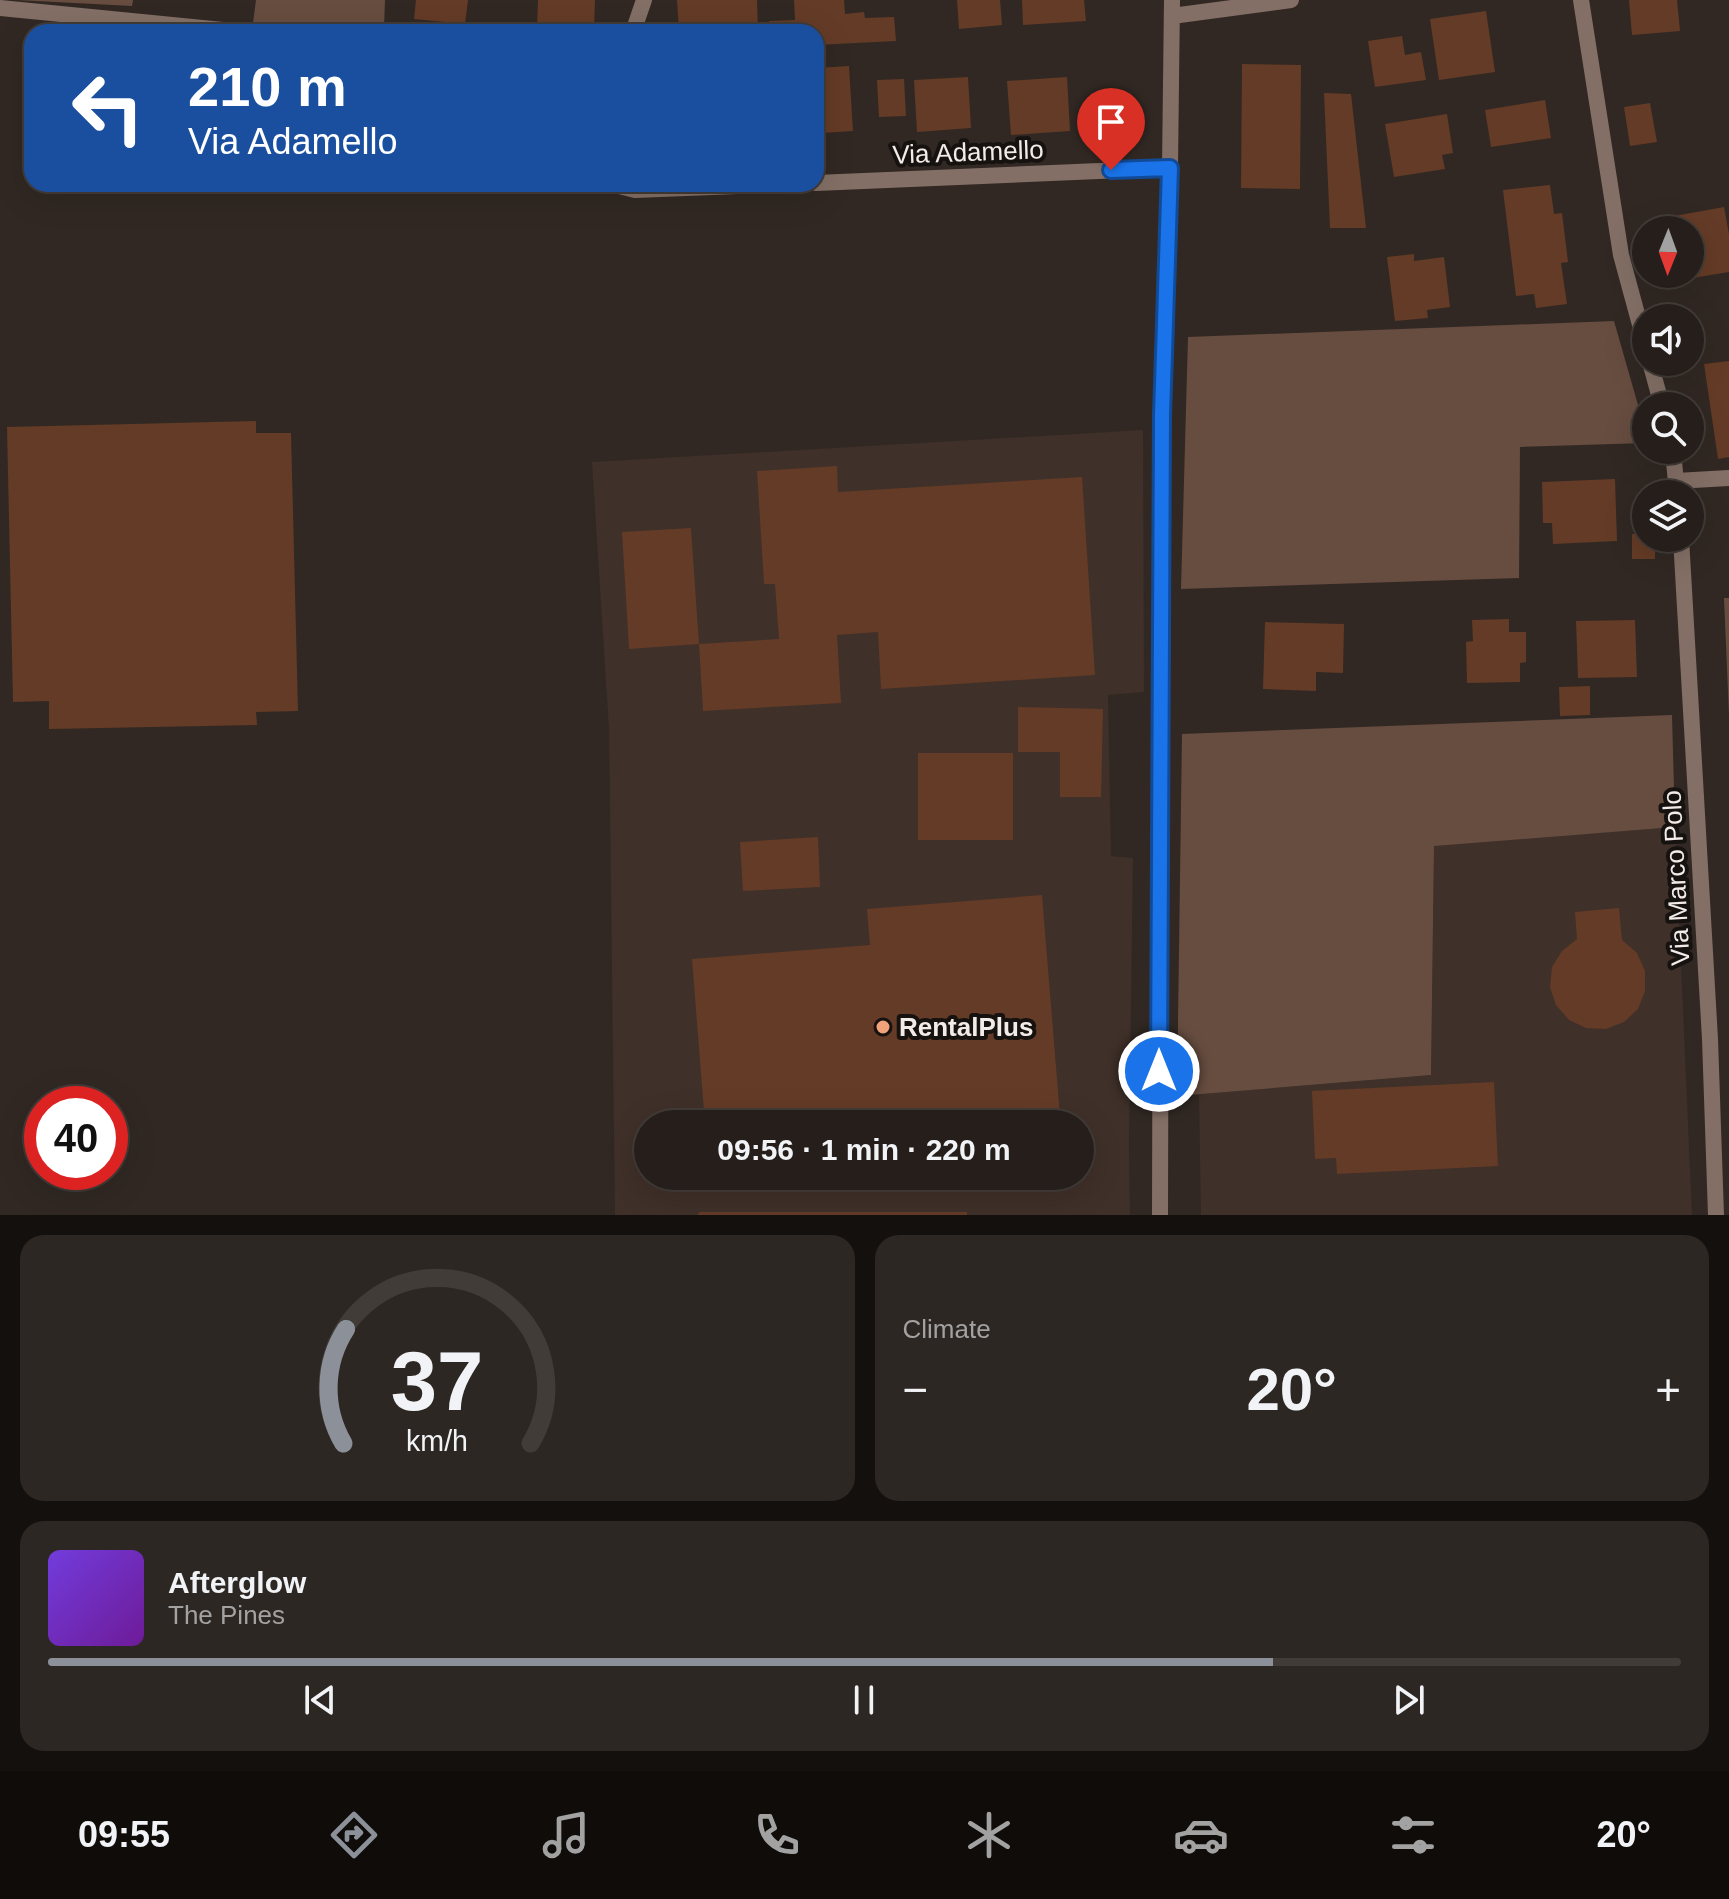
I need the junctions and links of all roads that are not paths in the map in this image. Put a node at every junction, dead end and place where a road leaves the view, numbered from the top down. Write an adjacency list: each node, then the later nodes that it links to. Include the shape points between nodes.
1 (644, 0): 7 (street)
2 (1291, 0): 5 (street)
3 (1581, 0): 10 (street, via 1621,255)
4 (0, 8): 6 (street)
5 (1172, 8): 8 (street)
6 (162, 24)
7 (636, 24)
8 (1170, 168): 9 (street, Via Adamello); 14 (street, via 1162,415)
9 (824, 183)
10 (1634, 304)
11 (1729, 478): 12 (street)
12 (1704, 482)
13 (1682, 552): 15 (street, Via Marco Polo)
14 (1160, 1215)
15 (1716, 1215)

